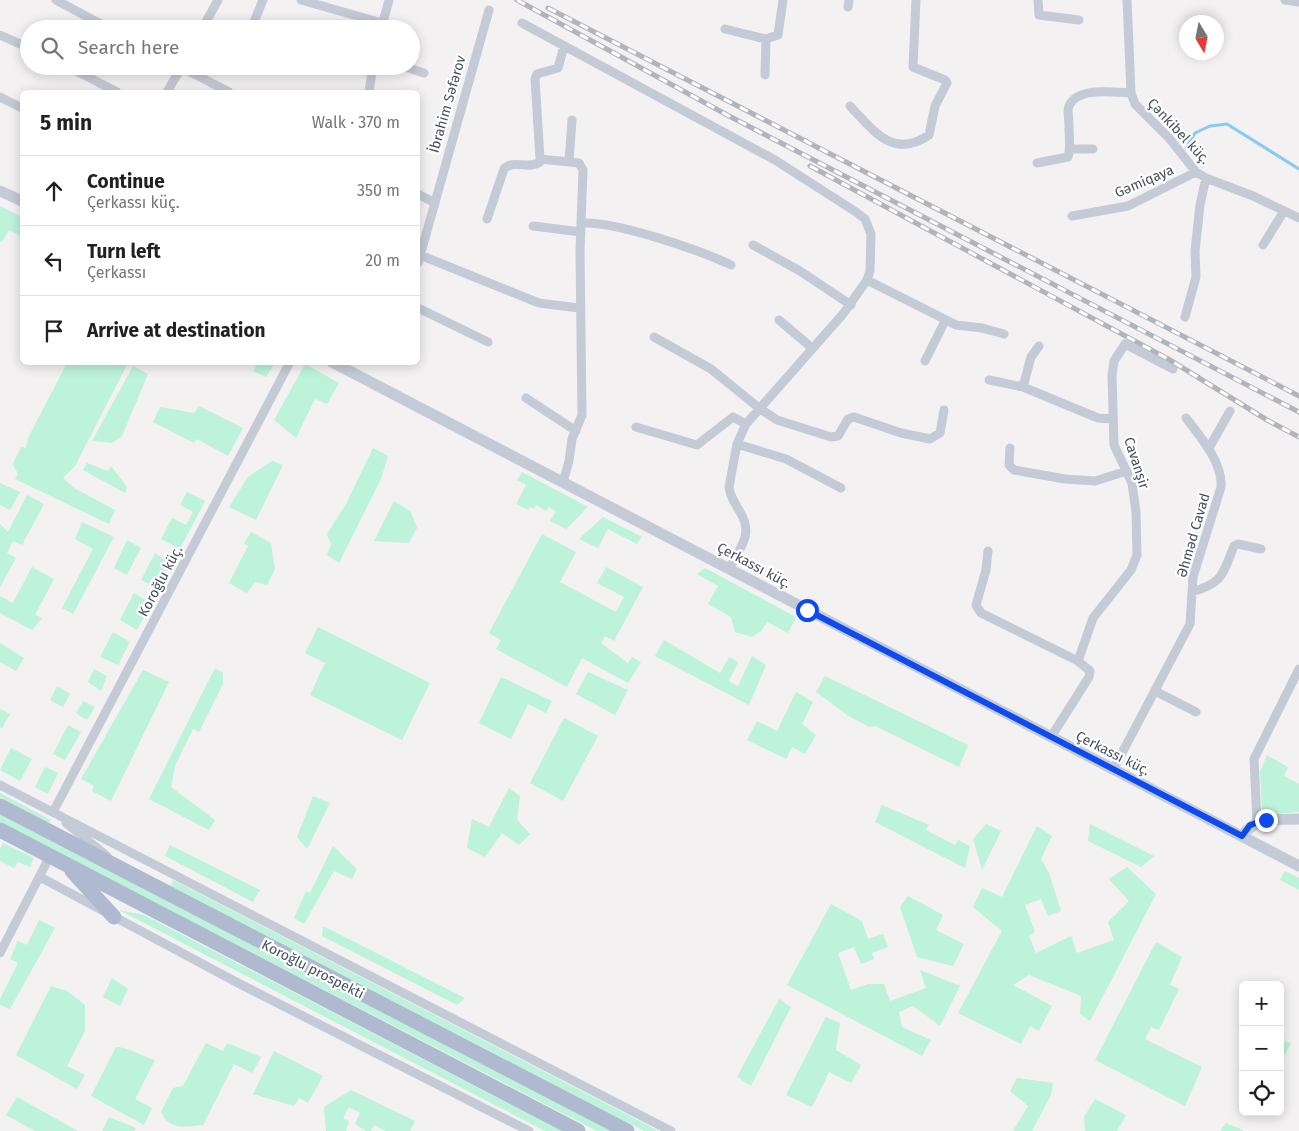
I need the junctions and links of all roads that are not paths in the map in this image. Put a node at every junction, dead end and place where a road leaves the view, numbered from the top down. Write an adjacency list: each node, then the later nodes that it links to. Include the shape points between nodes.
1 (56, 0): 13 (street)
2 (218, 0): 14 (street)
3 (263, 0): 15 (street)
4 (300, 0): 16 (street)
5 (389, 0): 17 (street)
6 (783, 0): 22 (street, via 780,31)
7 (916, 0): 38 (street, via 913,67 947,83 935,106 929,135 911,143 888,142)
8 (1038, 0): 18 (street, via 1039,15)
9 (1127, 0): 36 (street, Çənkibel küç.)
10 (1285, 0): 11 (street)
11 (1299, 2)
12 (488, 10): 51 (street, İbrahim Səfərov)
13 (93, 20)
14 (207, 20)
15 (255, 20)
16 (363, 20)
17 (384, 20)
18 (1079, 20)
19 (522, 23): 24 (street)
20 (726, 29): 22 (street)
21 (0, 35): 23 (street)
22 (766, 39): 31 (street)
23 (20, 44)
24 (564, 46): 43 (street, via 558,68 537,74 535,80); 63 (street, via 775,160 865,219 871,234)
25 (420, 72): 26 (street)
26 (424, 73)
27 (84, 75): 32 (street)
28 (176, 75): 33 (street)
29 (196, 75): 34 (street)
30 (372, 75): 35 (street)
31 (765, 75)
32 (113, 90)
33 (167, 90)
34 (225, 90)
35 (369, 90)
36 (1131, 93): 41 (street, via 1089,93 1074,100 1068,110); 46 (street, Çənkibel küç., via 1142,113 1169,138)
37 (0, 96): 39 (street)
38 (850, 106)
39 (20, 107)
40 (572, 120): 44 (street)
41 (1070, 149): 42 (street); 45 (street, via 1066,159)
42 (1093, 149)
43 (540, 159): 44 (street); 55 (street, via 533,166 507,165)
44 (569, 161): 57 (street, via 582,166)
45 (1037, 163)
46 (1196, 172): 47 (street, Çənkibel küç.); 53 (street, Gəmiqaya, via 1128,206)
47 (1206, 178): 52 (street, Çənkibel küç.); 67 (street, via 1195,251 1196,277)
48 (0, 190): 50 (street)
49 (420, 195): 51 (street)
50 (20, 200)
51 (435, 202): 60 (street, İbrahim Səfərov)
52 (1284, 211): 54 (street, Çənkibel küç.); 59 (street)
53 (1072, 216)
54 (1299, 218)
55 (487, 219)
56 (533, 226): 57 (street)
57 (581, 227): 62 (street, via 604,223); 65 (street)
58 (753, 245): 64 (street)
59 (1263, 245)
60 (420, 255)
61 (420, 259): 65 (street, via 539,303)
62 (732, 265)
63 (867, 280): 64 (street); 69 (street)
64 (851, 305): 74 (street)
65 (579, 308): 89 (street, via 582,408)
66 (420, 309): 72 (street)
67 (1185, 318)
68 (779, 320): 74 (street)
69 (945, 321): 70 (street, via 964,328 982,328); 75 (street)
70 (1004, 334)
71 (654, 337): 82 (street, via 710,369)
72 (488, 342)
73 (1039, 346): 80 (street, via 1031,357)
74 (812, 348): 82 (street)
75 (925, 361)
76 (288, 365): 108 (street, Koroğlu küç.)
77 (338, 365): 94 (street, Çerkassı küç.)
78 (1173, 369): 86 (street, Cavanşir, via 1125,344 1114,361)
79 (989, 380): 80 (street)
80 (1022, 387): 86 (street, via 1098,418)
81 (526, 398): 89 (street)
82 (758, 408): 83 (street, via 777,420 831,437 838,436 848,419 854,417 900,433 930,439 940,433); 87 (street)
83 (944, 410)
84 (1230, 411): 92 (street)
85 (1186, 418): 92 (street, Əhməd Cavad)
86 (1113, 419): 93 (street, Cavanşir, via 1114,445)
87 (746, 424): 88 (street, via 733,418 697,445); 90 (street)
88 (636, 428)
89 (576, 430): 94 (street)
90 (737, 444): 95 (street, via 786,460); 98 (street, via 730,494 748,526)
91 (1010, 448): 93 (street, via 1009,465 1014,470 1095,481)
92 (1209, 448): 99 (street, Əhməd Cavad, via 1221,488 1196,566)
93 (1127, 471): 100 (street, Cavanşir, via 1136,512 1137,555 1131,570 1093,618)
94 (563, 482): 98 (street, Çerkassı küç.)
95 (841, 488)
96 (1261, 550): 99 (street, via 1238,544 1234,546 1220,579)
97 (988, 551): 100 (street, via 976,605 981,613)
98 (729, 569): 104 (street, Çerkassı küç.)
99 (1192, 592): 102 (street, Əhməd Cavad, via 1190,624)
100 (1078, 661): 104 (street, via 1090,671 1089,676)
101 (1299, 669): 110 (street, via 1254,760)
102 (1155, 690): 103 (street); 105 (street, Əhməd Cavad)
103 (1196, 712)
104 (1050, 737): 105 (street, Çerkassı küç.)
105 (1113, 770): 113 (street, Çerkassı küç.)
106 (0, 785): 108 (street)
107 (0, 806): 112 (main road, Koroğlu prospekti)
108 (53, 812): 114 (street); 115 (street)
109 (1299, 819): 110 (street)
110 (1257, 822): 113 (street, via 1250,825)
111 (0, 830): 116 (main road, Koroğlu prospekti)
112 (55, 834): 114 (street); 118 (main road, Koroğlu prospekti)
113 (1242, 836): 117 (street, Çerkassı küç.)
114 (88, 840): 115 (street); 118 (street)
115 (122, 847): 125 (street)
116 (57, 859): 119 (street); 120 (main road); 123 (main road, Koroğlu prospekti)
117 (1299, 866)
118 (126, 871): 124 (main road, Koroğlu prospekti)
119 (40, 876): 120 (street); 121 (street)
120 (114, 917): 122 (street)
121 (0, 953)
122 (529, 1131)
123 (578, 1131)
124 (627, 1131)
125 (671, 1131)

